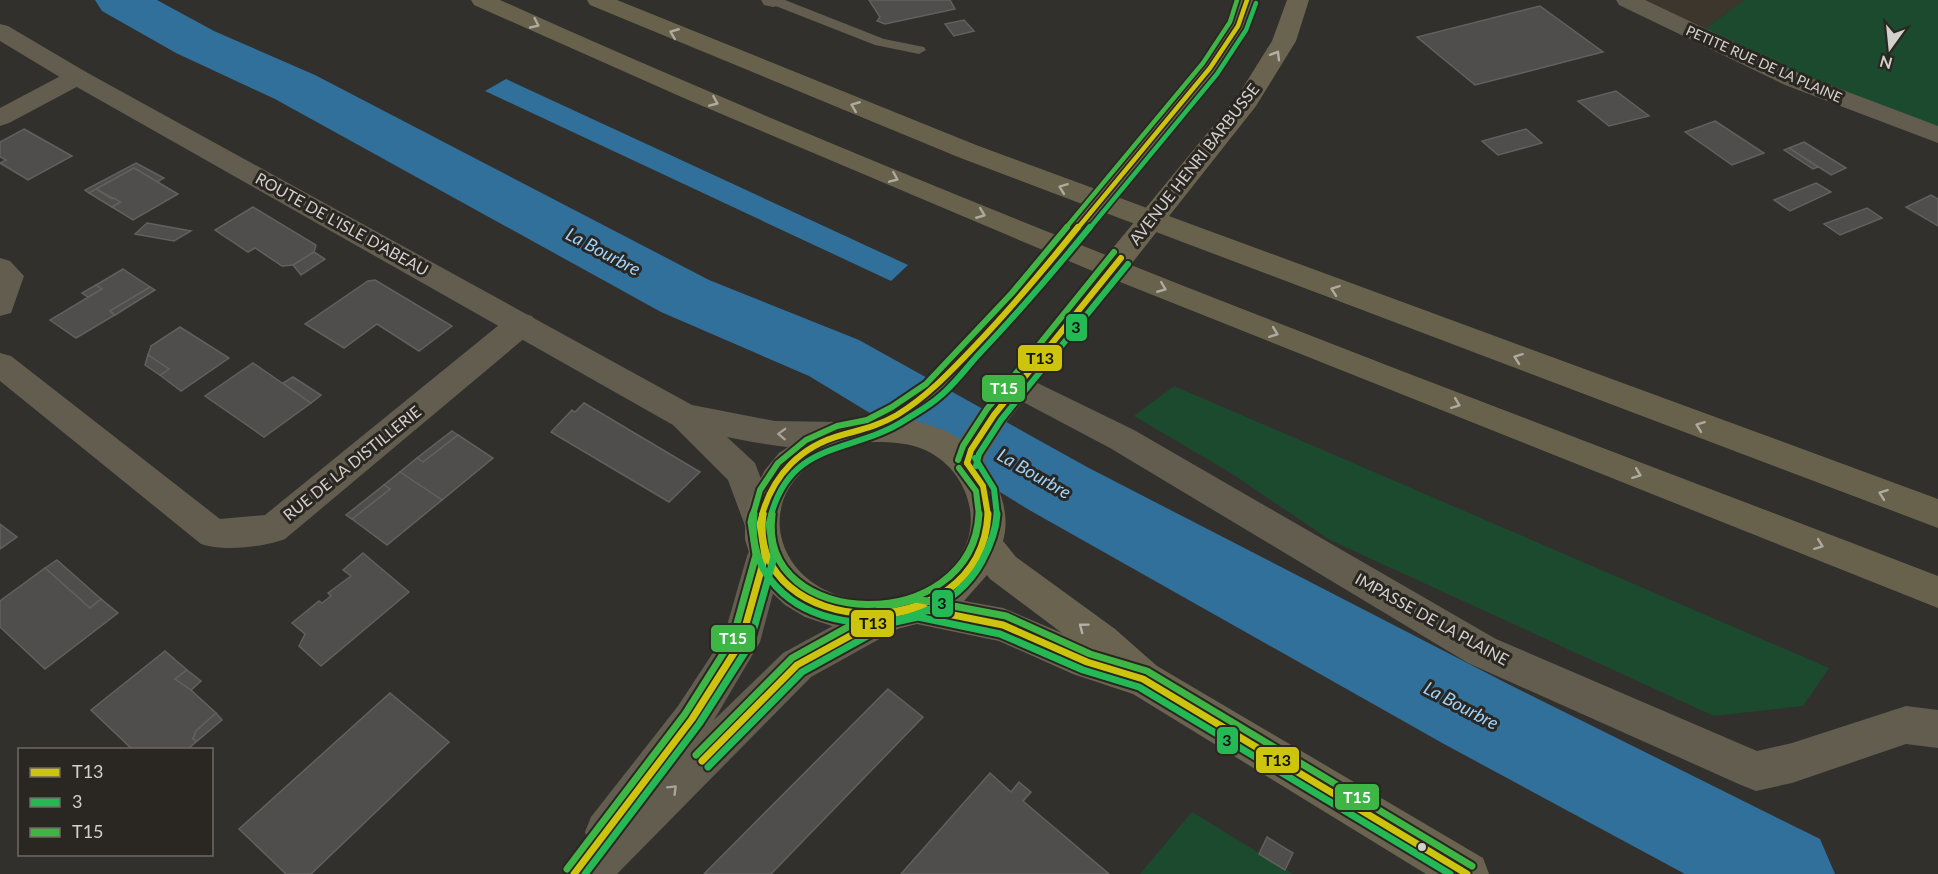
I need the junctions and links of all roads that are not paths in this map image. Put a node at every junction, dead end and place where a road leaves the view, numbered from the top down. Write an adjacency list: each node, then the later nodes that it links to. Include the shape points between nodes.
1 (482, 0): 23 (highway, one-way to 23, via 927,192 1220,312)
2 (598, 0): 20 (highway, one-way to 2, via 968,151)
3 (773, 0): 8 (lane, via 880,42)
4 (1298, 0): 16 (main road, AVENUE HENRI BARBUSSE, one-way to 4, via 1247,101 1284,40)
5 (1627, 0): 11 (street, PETITE RUE DE LA PLAINE, via 1794,80)
6 (1249, 3): 18 (main road, via 1210,68 1019,299 932,392)
7 (0, 31): 9 (street, ROUTE DE L'ISLE D'ABEAU)
8 (919, 50)
9 (78, 77): 10 (street); 14 (street, ROUTE DE L'ISLE D'ABEAU)
10 (4, 113)
11 (1938, 135)
12 (0, 268): 13 (street, via 9,276)
13 (0, 306)
14 (521, 324): 15 (street, RUE DE LA DISTILLERIE, via 273,529 214,534); 17 (street, ROUTE DE L'ISLE D'ABEAU)
15 (0, 364)
16 (1017, 385): 19 (main road, AVENUE HENRI BARBUSSE); 26 (street, IMPASSE DE LA PLAINE, via 1122,438 1482,651 1756,771 1906,725)
17 (684, 416): 18 (street, ROUTE DE L'ISLE D'ABEAU, one-way to 17, via 775,434); 21 (street, ROUTE DE L'ISLE D'ABEAU, via 743,473)
18 (869, 426): 19 (main road, via 907,431); 21 (main road, via 810,448 785,469 768,495)
19 (969, 457): 22 (main road, via 984,487 990,516)
20 (1938, 514)
21 (763, 540): 24 (main road, via 783,583 812,604 848,615); 27 (street, via 741,642 692,719)
22 (985, 545): 24 (main road, via 971,570 948,592); 25 (main road, one-way to 22, via 1102,641 1003,568)
23 (1938, 592)
24 (903, 611): 25 (main road, via 1003,625 1087,662); 28 (street, one-way to 24, via 797,665)
25 (1143, 679): 29 (main road)
26 (1938, 729)
27 (574, 874)
28 (586, 874)
29 (1467, 874)

